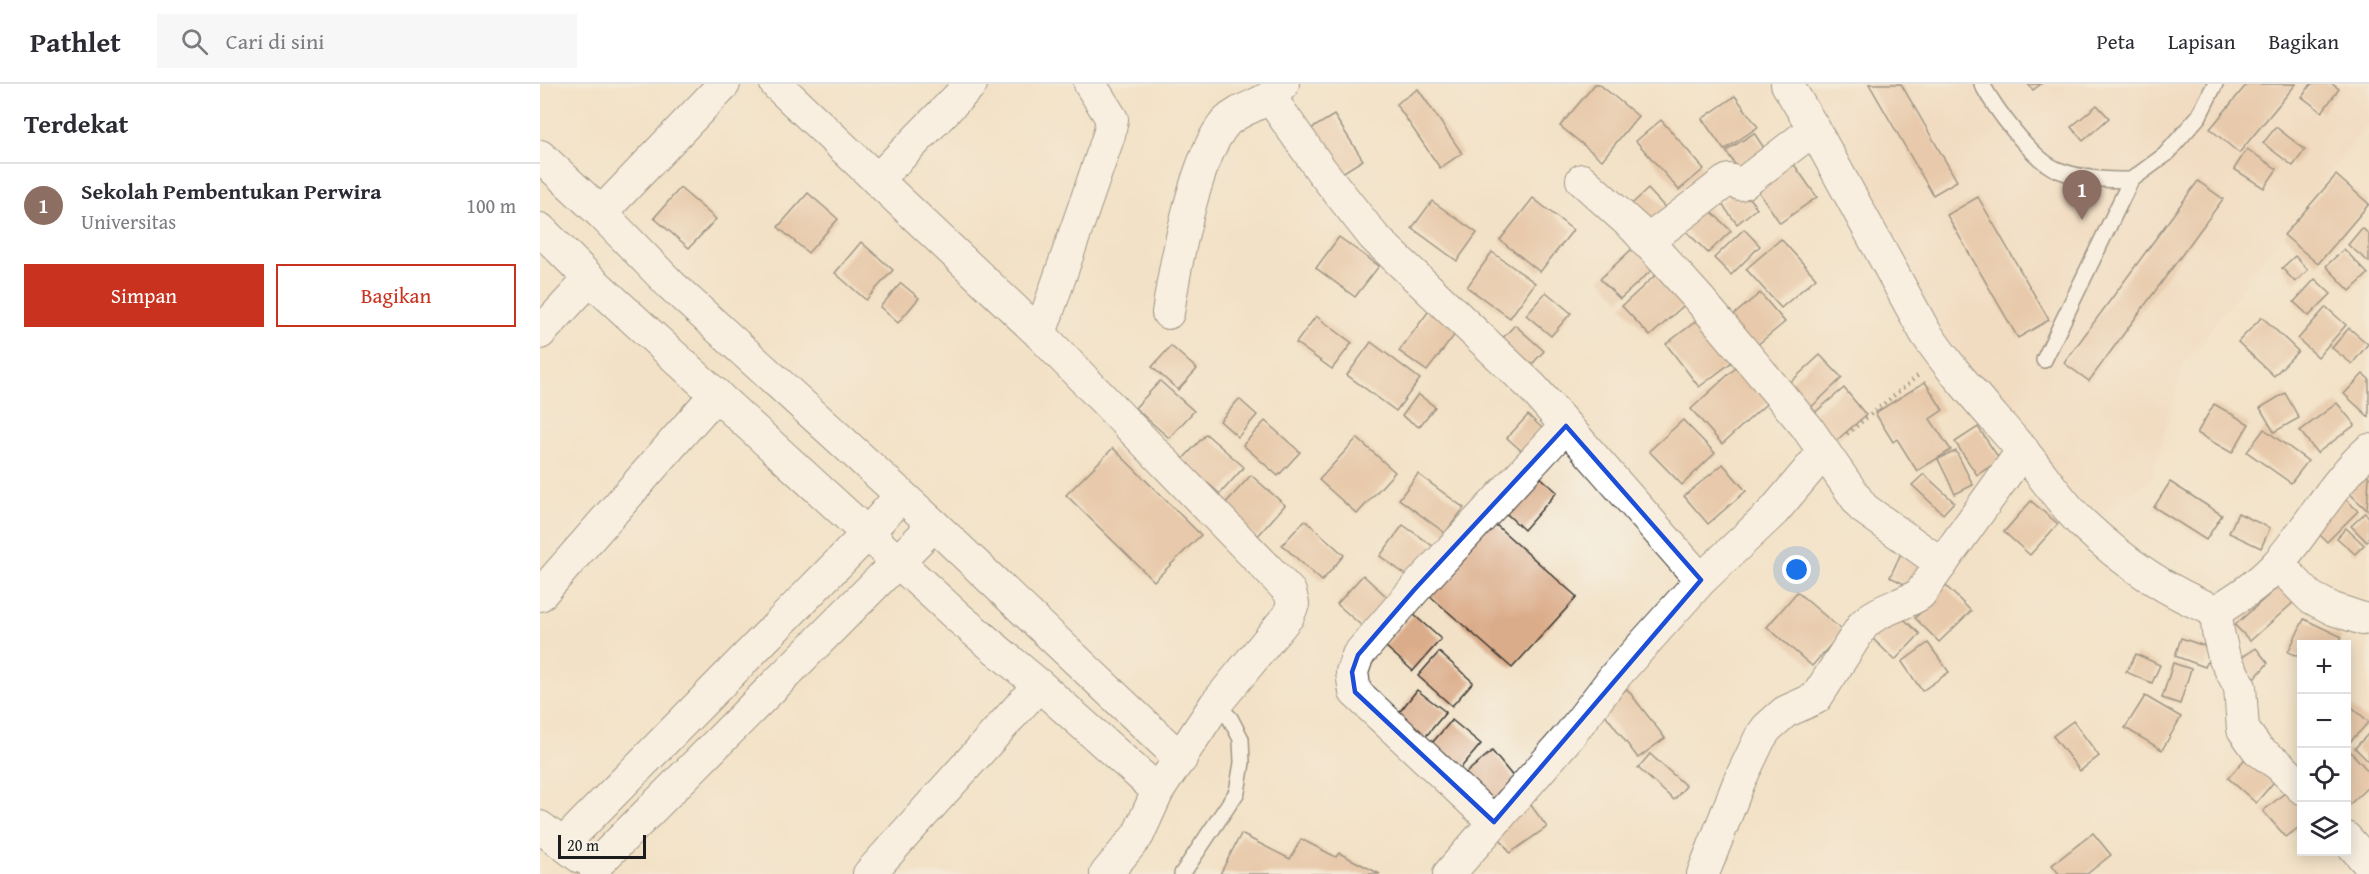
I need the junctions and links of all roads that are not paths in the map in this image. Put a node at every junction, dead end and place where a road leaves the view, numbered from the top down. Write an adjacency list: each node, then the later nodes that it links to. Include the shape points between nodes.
1 (724, 84): 14 (street)
2 (776, 84): 11 (street)
3 (971, 84): 11 (street)
4 (1090, 84): 20 (street, via 1112,119 1109,135)
5 (1787, 84): 9 (street)
6 (1983, 84): 13 (lane, via 2023,143 2056,170 2095,179)
7 (2215, 84): 13 (lane, via 2199,116 2165,155)
8 (1277, 90): 18 (street, via 1228,120 1208,153 1189,212); 23 (street, via 1322,170 1374,237 1532,387)
9 (1814, 129): 16 (street, via 1745,182 1725,182); 24 (street, via 1925,332 1941,356)
10 (540, 156): 14 (street)
11 (877, 180): 20 (street)
12 (1582, 180): 16 (street)
13 (2131, 180): 21 (lane)
14 (601, 213): 27 (street, via 671,285)
15 (540, 229): 17 (street)
16 (1646, 242): 26 (street, via 1806,426)
17 (591, 279): 19 (street); 22 (street)
18 (1168, 313)
19 (540, 333)
20 (1040, 334): 38 (street, via 1290,592 1293,604 1288,616)
21 (2044, 360)
22 (716, 394): 29 (street); 34 (street)
23 (1566, 426): 33 (street); 42 (street, via 1413,590 1358,655 1352,672 1355,692)
24 (2023, 450): 31 (street); 35 (street, via 2081,523 2136,567)
25 (2369, 450): 32 (street, via 2343,477)
26 (1823, 453): 31 (street, via 1863,508); 33 (street, via 1774,510)
27 (901, 495): 28 (street); 29 (street)
28 (934, 525): 30 (street); 39 (street)
29 (867, 534): 30 (street); 43 (street)
30 (898, 562): 37 (street); 46 (street)
31 (1942, 564): 51 (street, via 1920,594 1878,613 1863,625 1816,698 1785,712 1767,728 1739,782)
32 (2278, 564): 35 (street); 36 (street, via 2310,597)
33 (1701, 580): 42 (street)
34 (543, 586)
35 (2216, 611): 40 (street, via 2224,657 2240,687 2243,729 2258,750)
36 (2363, 619)
37 (1039, 685): 41 (street); 47 (street)
38 (1215, 705): 39 (street); 49 (lane, via 1230,718 1241,739 1237,792)
39 (1181, 759): 41 (street)
40 (2297, 784)
41 (1158, 790): 48 (street, via 1138,836)
42 (1494, 822): 50 (street)
43 (552, 835): 46 (street)
44 (2351, 844): 45 (street)
45 (2369, 865): 52 (street)
46 (597, 871)
47 (869, 874)
48 (1106, 874)
49 (1182, 874)
50 (1449, 874)
51 (1703, 874)
52 (2364, 874)

